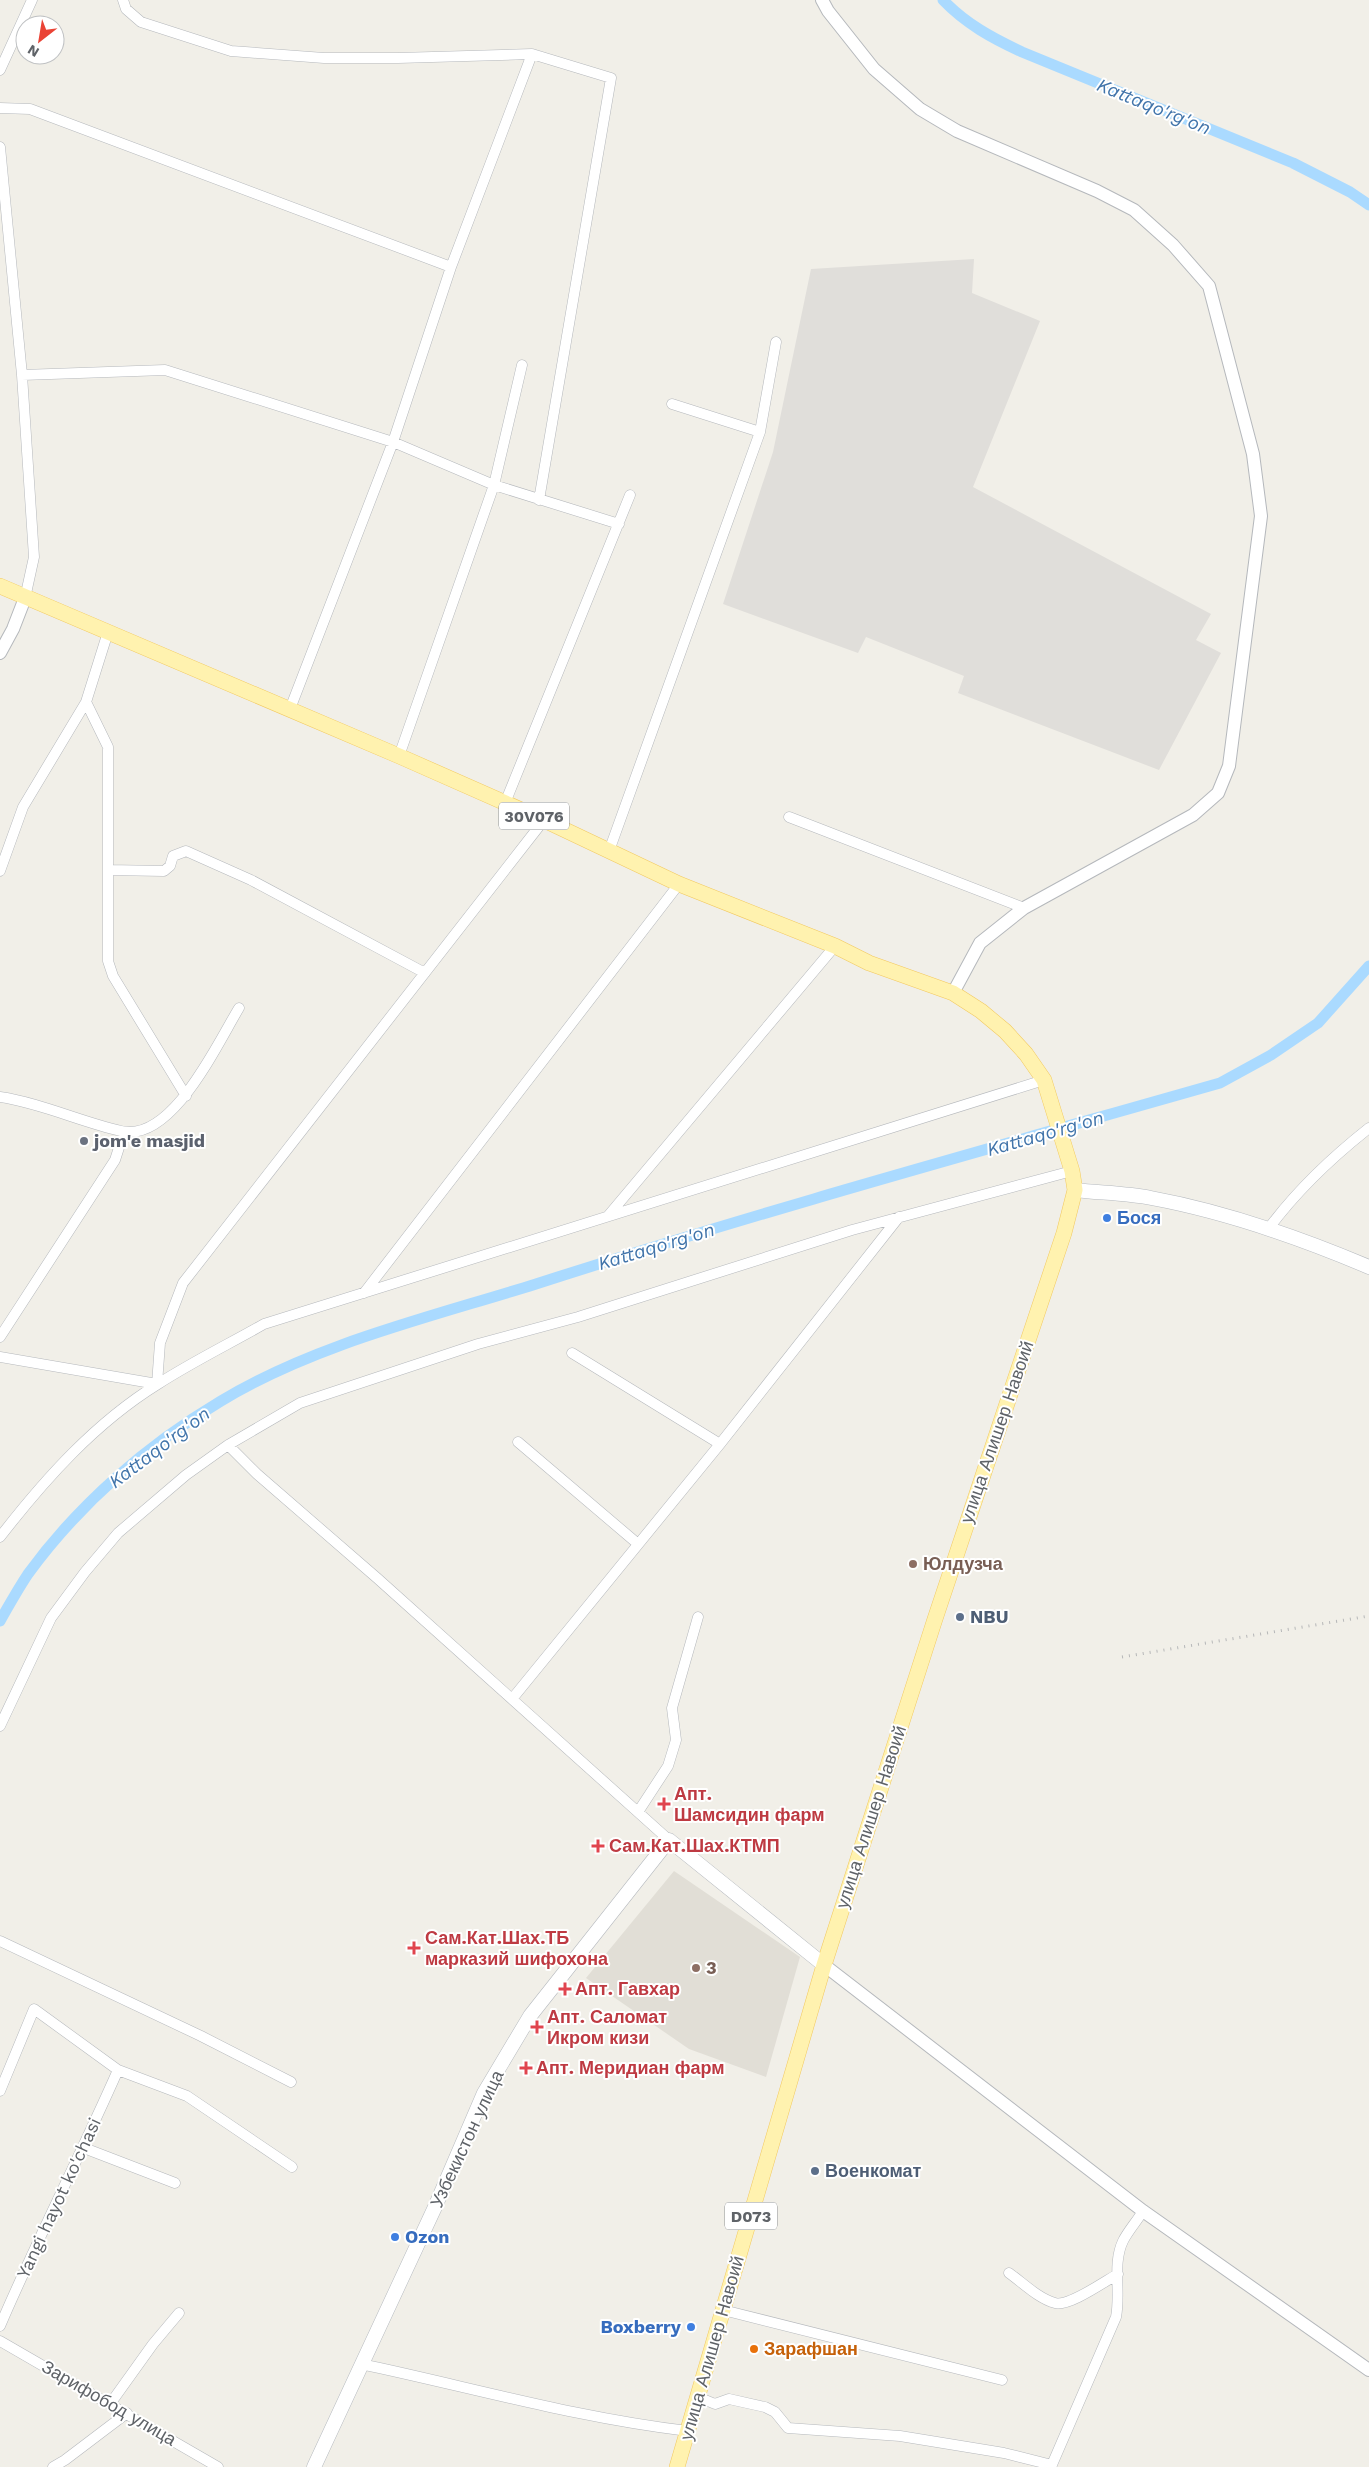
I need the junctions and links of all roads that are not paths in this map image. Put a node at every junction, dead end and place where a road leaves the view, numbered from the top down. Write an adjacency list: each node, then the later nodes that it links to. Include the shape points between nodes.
1 (32, 0): 5 (street)
2 (123, 0): 4 (street, via 126,9 141,22 231,51 343,58)
3 (823, 4): 33 (street, via 874,69 920,109 957,131 1134,210 1173,246 1209,286 1253,454 1261,516 1229,766 1218,793 1192,815)
4 (532, 54): 8 (street); 17 (street, via 612,78)
5 (0, 70)
6 (0, 108): 8 (street, via 30,109)
7 (0, 147): 11 (street)
8 (451, 267): 14 (street)
9 (776, 342): 13 (street)
10 (522, 365): 15 (street)
11 (22, 374): 14 (street, via 165,370); 20 (street, via 34,557)
12 (672, 404): 13 (street)
13 (760, 432): 29 (street)
14 (393, 442): 15 (street); 24 (street)
15 (494, 485): 17 (street); 25 (street)
16 (630, 495): 18 (street)
17 (540, 500): 18 (street)
18 (619, 524): 26 (street)
19 (0, 586): 20 (main road, 30V076)
20 (25, 598): 21 (main road, 30V076); 22 (street, via 14,629)
21 (108, 632): 23 (street); 24 (main road, 30V076)
22 (0, 653)
23 (86, 702): 30 (street, via 108,747); 31 (street, via 23,807)
24 (290, 709): 25 (main road, 30V076)
25 (398, 756): 26 (main road, 30V076)
26 (504, 802): 28 (main road, 30V076)
27 (789, 817): 33 (street)
28 (544, 820): 29 (main road, 30V076); 35 (street)
29 (609, 851): 32 (main road, 30V076)
30 (108, 870): 35 (street, via 164,871 174,856 186,851 251,880); 40 (street, via 108,961 113,976)
31 (0, 871)
32 (679, 884): 34 (main road, 30V076); 49 (street)
33 (1024, 908): 36 (street, via 980,943)
34 (836, 946): 36 (main road, 30V076, via 869,963); 45 (street)
35 (425, 973): 53 (street, via 183,1283 160,1343)
36 (953, 993): 38 (main road, 30V076, via 1005,1031)
37 (239, 1008): 40 (street)
38 (1044, 1080): 43 (main road, 30V076); 45 (street)
39 (0, 1096): 42 (street)
40 (186, 1096): 42 (street, via 163,1120 147,1130)
41 (1369, 1128): 47 (street, via 1332,1157 1288,1202)
42 (124, 1132): 50 (street, via 115,1160)
43 (1072, 1171): 44 (main road, улица Алишер Навоий / 30V076); 46 (street)
44 (1075, 1190): 47 (main road, via 1150,1198); 65 (main road, улица Алишер Навоий / D073, via 1064,1233 934,1619)
45 (608, 1217): 49 (street)
46 (899, 1217): 55 (street); 56 (street, via 578,1318 478,1344 300,1403)
47 (1269, 1228): 48 (main road)
48 (1369, 1267)
49 (364, 1293): 53 (street, via 264,1324)
50 (0, 1337)
51 (572, 1353): 55 (street)
52 (0, 1357): 53 (street)
53 (157, 1384): 57 (street, via 98,1428 36,1490)
54 (518, 1442): 58 (street)
55 (720, 1444): 58 (street)
56 (228, 1445): 60 (street, via 256,1474); 61 (street, via 186,1474 118,1533 84,1572 51,1618)
57 (0, 1537)
58 (638, 1544): 60 (street)
59 (698, 1617): 62 (street, via 672,1708 676,1740 668,1766)
60 (512, 1699): 62 (street)
61 (0, 1726)
62 (638, 1812): 63 (street)
63 (669, 1840): 65 (main road); 79 (main road, Узбекистон улица, via 530,2016 484,2093)
64 (0, 1941): 67 (street)
65 (824, 1965): 72 (street); 75 (main road, улица Алишер Навоий / D073)
66 (118, 2070): 68 (street, via 34,2009); 69 (street, Yangi hayot ko'chasi); 70 (street, via 187,2096)
67 (291, 2082)
68 (0, 2091)
69 (84, 2148): 71 (street); 77 (street, Yangi hayot ko'chasi, via 30,2255)
70 (292, 2167)
71 (176, 2183)
72 (1143, 2211): 74 (street, via 1123,2241); 80 (street)
73 (1009, 2273): 74 (street, via 1057,2304 1068,2302)
74 (1118, 2274): 86 (street, via 1116,2316)
75 (723, 2310): 81 (street); 82 (main road, улица Алишер Навоий / D073)
76 (179, 2313): 83 (street)
77 (0, 2326)
78 (0, 2341): 83 (street, Зарифобод улица)
79 (361, 2364): 85 (street, via 431,2378 512,2400 639,2426); 89 (main road, Узбекистон улица)
80 (1369, 2370)
81 (1002, 2380)
82 (698, 2396): 85 (main road, улица Алишер Навоий / D073); 86 (street, via 715,2404 729,2399 765,2407 775,2412 788,2428 900,2436 1004,2453)
83 (110, 2404): 84 (street, Зарифобод улица)
84 (127, 2413): 87 (street); 88 (street, Зарифобод улица)
85 (688, 2431): 90 (main road, улица Алишер Навоий / D073)
86 (1052, 2466)
87 (53, 2467)
88 (218, 2467)
89 (314, 2467)
90 (677, 2467)

